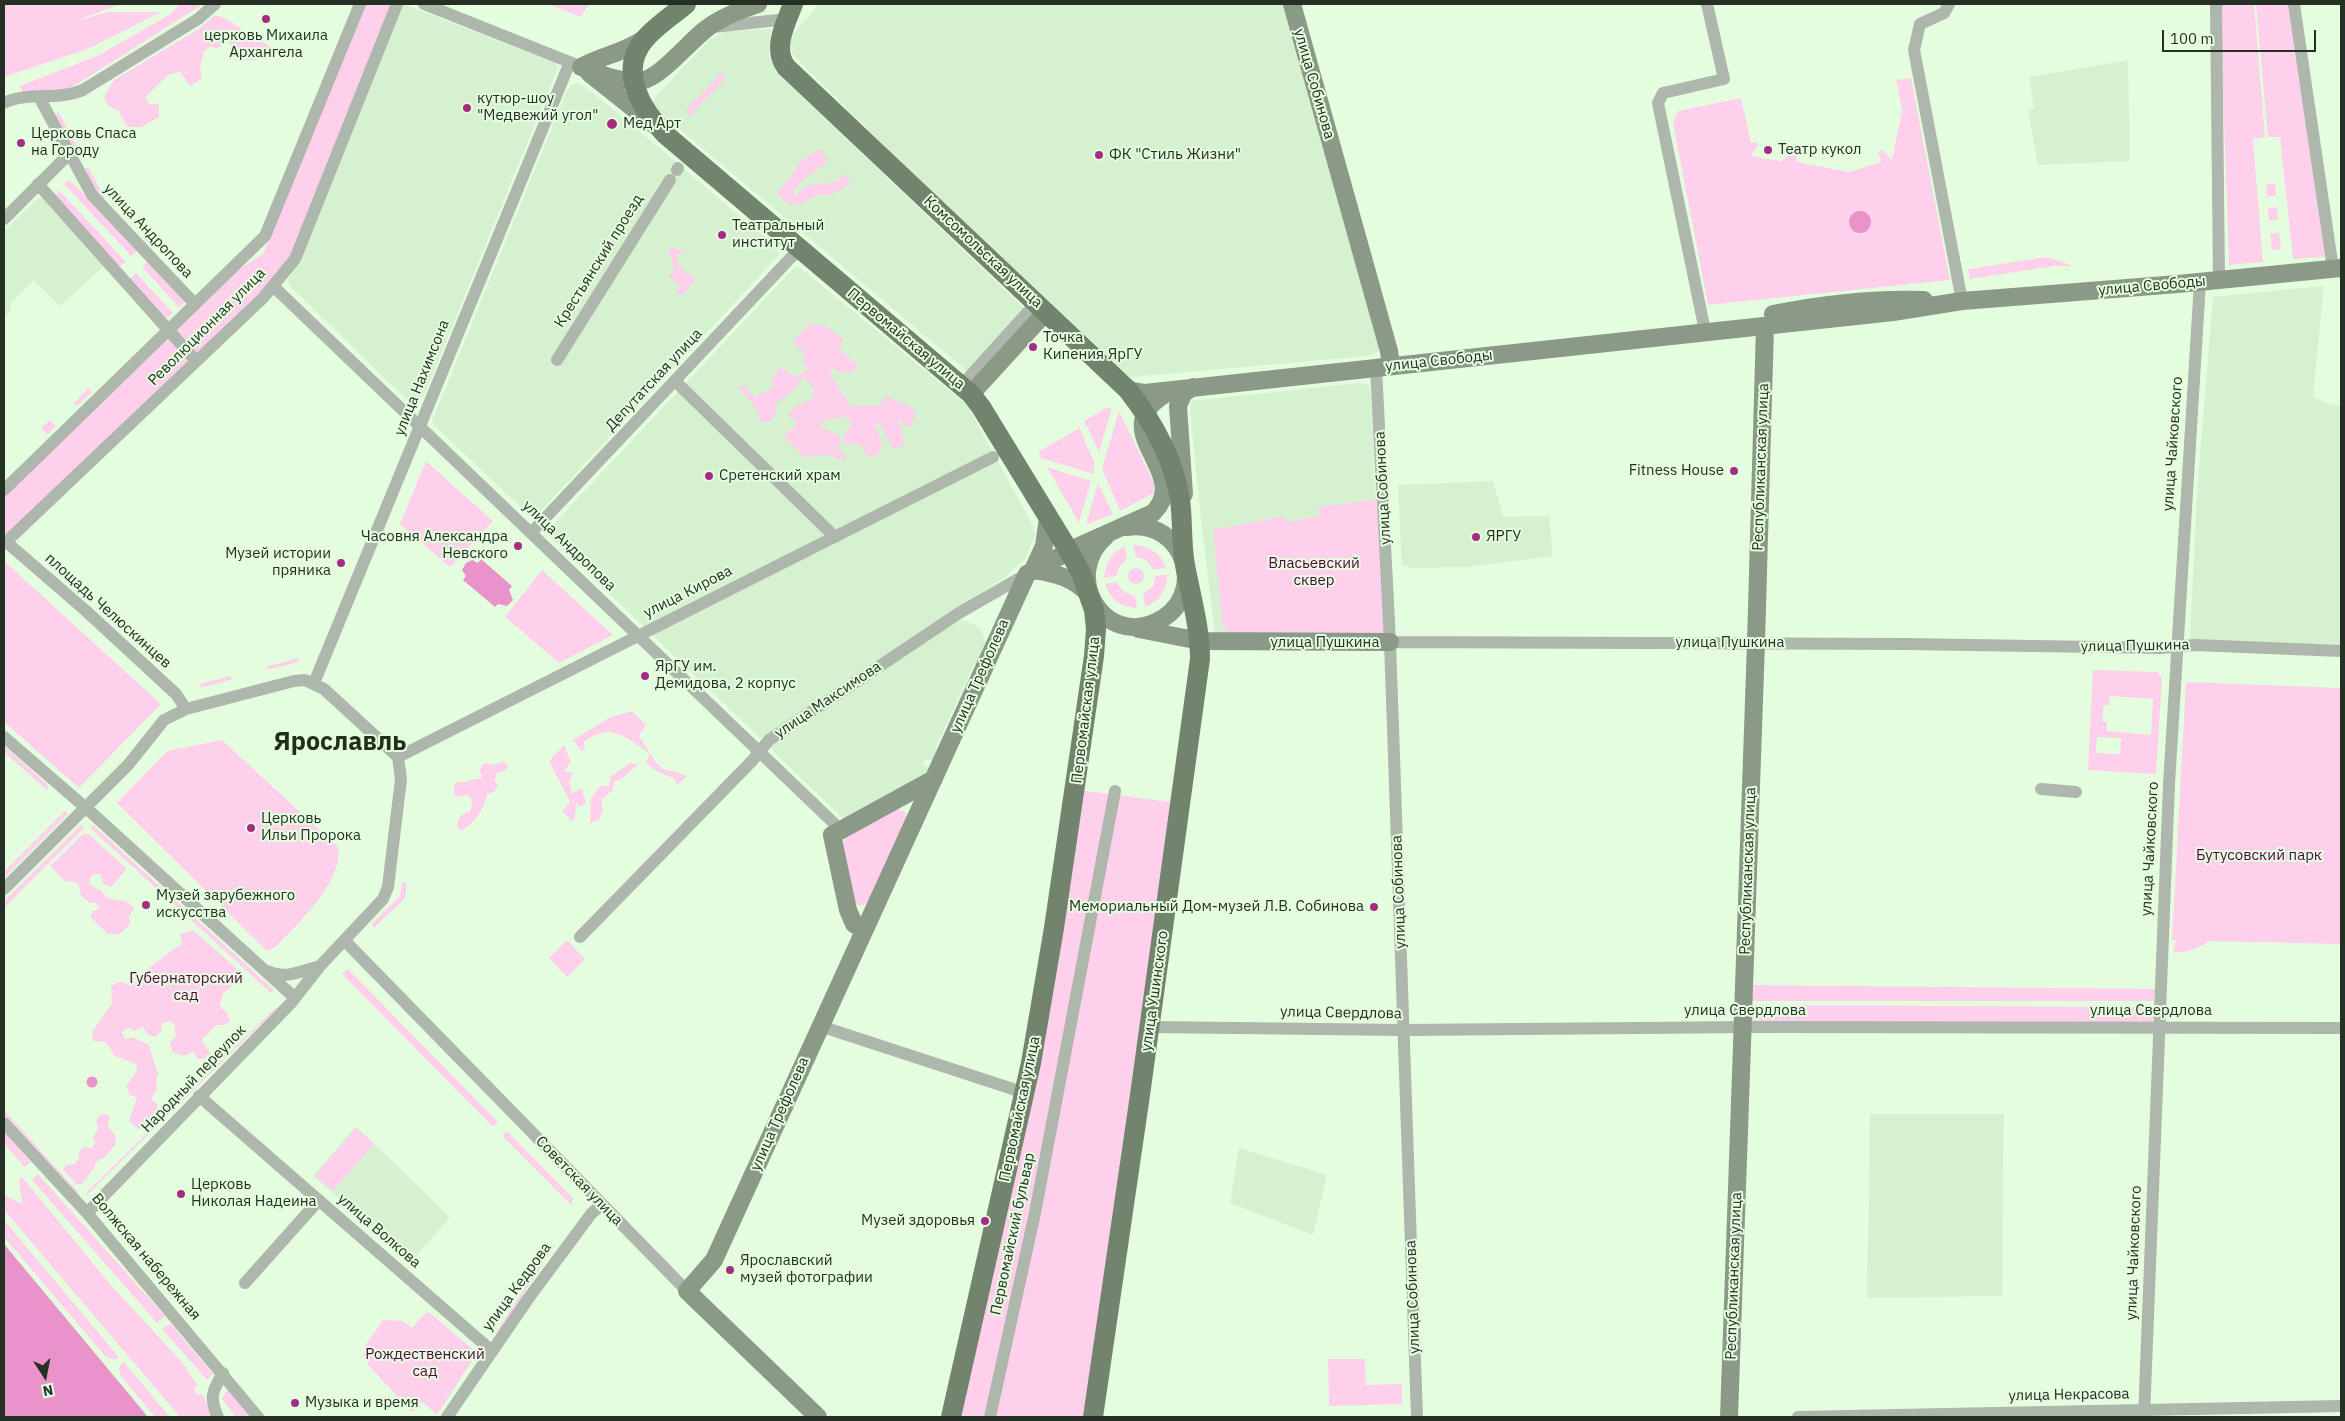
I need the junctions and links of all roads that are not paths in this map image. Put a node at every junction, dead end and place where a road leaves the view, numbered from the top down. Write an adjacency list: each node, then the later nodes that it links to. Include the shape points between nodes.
1 (216, 4): 17 (street, via 198,19 83,90)
2 (360, 4): 30 (street, Революционная улица, via 266,234)
3 (397, 4): 28 (street, Революционная улица, via 295,259)
4 (424, 4): 15 (street, Первомайская улица)
5 (686, 4): 14 (main road)
6 (758, 4): 13 (main road)
7 (1292, 4): 37 (main road, улица Собинова, via 1389,351)
8 (1707, 4): 34 (street, via 1724,79 1663,93 1658,103)
9 (1949, 4): 29 (street, via 1944,12 1920,24 1914,50)
10 (2216, 4): 26 (street)
11 (2294, 4): 25 (street)
12 (790, 11): 13 (street); 31 (main road, Комсомольская улица, via 780,48 782,60 789,70)
13 (708, 27): 16 (main road, via 652,78)
14 (645, 38): 15 (main road, via 626,51); 16 (main road, via 636,56)
15 (575, 65): 16 (main road); 19 (main road, Первомайская улица); 44 (street, улица Нахимсона, via 560,86)
16 (634, 82): 19 (main road, Первомайская улица, via 644,108)
17 (39, 97): 18 (street); 20 (street, улица Андропова)
18 (4, 103)
19 (666, 135): 24 (main road, Первомайская улица)
20 (69, 154): 22 (street); 30 (street, улица Андропова, via 94,198)
21 (675, 173): 35 (street, Крестьянский проезд)
22 (38, 184): 23 (street); 33 (street)
23 (5, 216)
24 (799, 249): 38 (street, Депутатская улица); 40 (main road, Первомайская улица)
25 (2337, 268): 26 (main road, улица Свободы)
26 (2219, 280): 27 (main road, улица Свободы)
27 (2200, 282): 29 (main road, улица Свободы); 62 (street, улица Чайковского)
28 (273, 286): 36 (street, Революционная улица); 44 (street, улица Андропова)
29 (1962, 301): 32 (main road, улица Свободы)
30 (195, 304): 33 (street, Революционная улица)
31 (1041, 307): 40 (main road); 41 (main road, Комсомольская улица)
32 (1765, 319): 34 (main road, улица Свободы); 61 (main road, Республиканская улица)
33 (167, 331): 36 (street); 46 (street, Революционная улица)
34 (1705, 331): 37 (main road, улица Свободы)
35 (556, 360)
36 (196, 362): 52 (street, Революционная улица)
37 (1383, 367): 39 (main road, улица Свободы); 60 (street, улица Собинова)
38 (675, 380): 50 (street, Депутатская улица); 51 (street)
39 (1193, 387): 42 (main road, улица Свободы); 47 (main road, Комсомольская улица, via 1183,394 1178,406 1184,483)
40 (966, 390): 48 (main road, Первомайская улица, via 981,407)
41 (1128, 390): 42 (main road, улица Свободы, via 1145,393); 43 (main road, Комсомольская улица)
42 (1173, 390): 43 (main road, улица Свободы, via 1156,399)
43 (1145, 412): 47 (main road, Комсомольская улица, via 1172,468); 49 (main road, улица Максимова, via 1142,428 1163,482 1163,500 1153,513)
44 (420, 426): 50 (street, улица Андропова); 64 (street, улица Нахимсона)
45 (994, 457): 51 (street, улица Кирова)
46 (4, 490)
47 (1181, 513): 54 (main road, Комсомольская улица)
48 (1048, 518): 53 (main road, Первомайская улица); 55 (main road, улица Трефолева, via 1044,546)
49 (1114, 531): 53 (main road, улица Максимова); 54 (main road, via 1140,526 1160,532 1175,545); 56 (main road, via 1097,546 1088,561 1086,579)
50 (531, 533): 58 (street, улица Андропова)
51 (835, 537): 58 (street, улица Кирова)
52 (5, 541): 65 (street, площадь Челюскинцев, via 120,642 176,694)
53 (1069, 551): 55 (main road, улица Максимова); 56 (main road, Первомайская улица)
54 (1185, 565): 57 (main road, via 1183,594 1166,617 1144,626); 59 (main road, улица Ушинского)
55 (1030, 572): 56 (main road, via 1067,578 1084,588); 67 (street, улица Максимова, via 959,612 769,740); 69 (main road, улица Трефолева)
56 (1090, 596): 57 (main road, via 1102,613); 90 (main road, Первомайская улица, via 1096,629 1094,656 1054,928)
57 (1120, 624): 59 (main road, улица Пушкина)
58 (638, 636): 67 (street, улица Андропова); 68 (street, улица Кирова)
59 (1200, 641): 60 (main road, улица Пушкина); 85 (main road, улица Ушинского, via 1194,707)
60 (1390, 642): 61 (street, улица Пушкина); 89 (street, улица Собинова)
61 (1756, 643): 62 (street, улица Пушкина); 86 (main road, Республиканская улица)
62 (2178, 646): 63 (street, улица Пушкина); 87 (street, улица Чайковского)
63 (2341, 652)
64 (314, 683): 65 (street, via 294,681); 68 (street)
65 (186, 709): 74 (street, via 164,720 128,765)
66 (4, 737): 74 (street)
67 (759, 751): 76 (street, улица Андропова); 79 (street, улица Максимова)
68 (398, 757): 80 (street, Народный переулок, via 401,779 388,887 383,899)
69 (934, 779): 73 (main road); 75 (main road, улица Трефолева)
70 (2041, 788): 72 (street)
71 (1115, 791): 107 (street, Первомайский бульвар, via 1037,1203)
72 (2076, 792)
73 (890, 804): 75 (main road, via 901,802 910,806); 76 (main road)
74 (86, 808): 77 (street); 82 (street)
75 (914, 824): 78 (main road, улица Трефолева)
76 (834, 828): 78 (main road, via 848,910 854,924)
77 (4, 890)
78 (864, 930): 84 (main road, улица Трефолева)
79 (580, 937)
80 (344, 941): 81 (street, Народный переулок); 94 (street, Советская улица)
81 (320, 966): 82 (street, via 285,976); 83 (street, Народный переулок)
82 (261, 967): 83 (street)
83 (295, 998): 91 (street, Народный переулок)
84 (820, 1026): 90 (street); 97 (main road, улица Трефолева, via 714,1260)
85 (1150, 1027): 89 (street, улица Свердлова); 108 (main road, улица Ушинского)
86 (1742, 1027): 87 (street, улица Свердлова); 89 (street, улица Свердлова); 110 (main road, Республиканская улица)
87 (2158, 1028): 88 (street, улица Свердлова); 101 (street, улица Чайковского)
88 (2341, 1028)
89 (1404, 1030): 109 (street, улица Собинова)
90 (1025, 1094): 106 (main road, Первомайская улица)
91 (199, 1096): 93 (street, улица Волкова); 95 (street, Народный переулок)
92 (4, 1123): 95 (street, Волжская набережная)
93 (319, 1200): 96 (street); 98 (street, улица Волкова)
94 (602, 1204): 97 (street, Советская улица); 98 (street, улица Кедрова, via 581,1227)
95 (87, 1212): 99 (street, Волжская набережная)
96 (245, 1283)
97 (687, 1290): 105 (main road, Советская улица)
98 (492, 1351): 104 (street, улица Кедрова)
99 (223, 1373): 102 (street, via 212,1390 212,1406); 103 (street, Волжская набережная)
100 (2341, 1406): 101 (street, улица Некрасова)
101 (2144, 1413): 111 (street, улица Некрасова)
102 (218, 1417)
103 (258, 1417)
104 (447, 1417)
105 (818, 1417)
106 (951, 1417)
107 (990, 1417)
108 (1093, 1417)
109 (1417, 1417)
110 (1729, 1417)
111 (1798, 1417)

